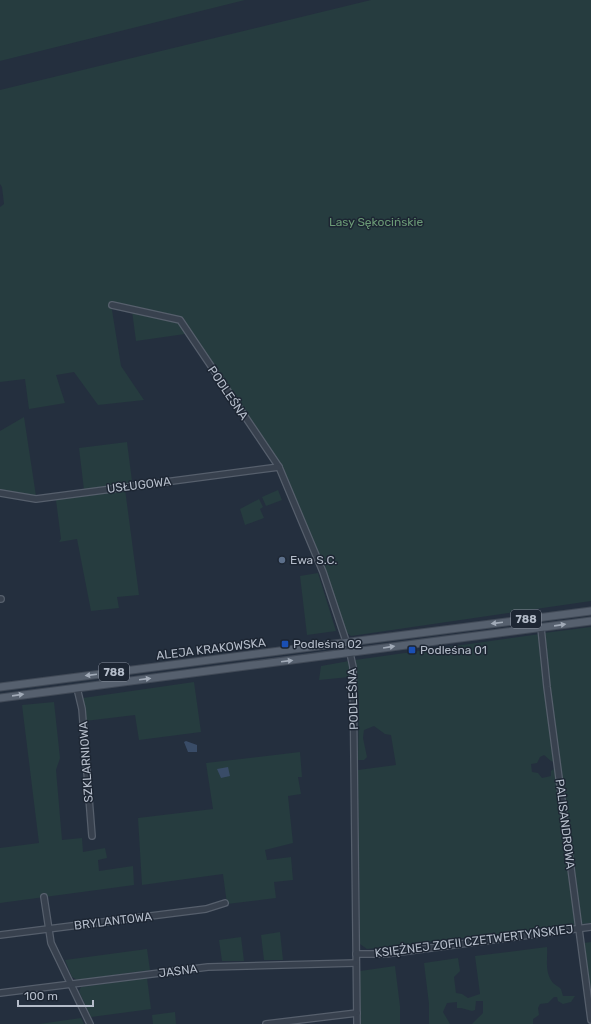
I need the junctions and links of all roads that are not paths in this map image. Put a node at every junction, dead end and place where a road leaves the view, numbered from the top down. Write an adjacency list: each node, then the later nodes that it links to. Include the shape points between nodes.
1 (112, 305): 2 (street, PODLEŚNA, via 180,320)
2 (279, 467): 3 (street, USŁUGOWA, via 36,498); 7 (street, PODLEŚNA, via 323,572)
3 (0, 493)
4 (591, 611): 7 (main road, ALEJA KRAKOWSKA / 788, one-way to 7)
5 (591, 621): 6 (main road, ALEJA KRAKOWSKA / 788, one-way to 5)
6 (541, 628): 8 (main road, ALEJA KRAKOWSKA / 788, one-way to 6); 16 (street, PALISANDROWA, via 546,687)
7 (346, 642): 8 (street, PODLEŚNA); 9 (main road, ALEJA KRAKOWSKA / 788, one-way to 9)
8 (350, 653): 10 (main road, ALEJA KRAKOWSKA / 788, one-way to 8); 19 (street, PODLEŚNA, via 354,715)
9 (0, 687)
10 (77, 688): 11 (main road, ALEJA KRAKOWSKA / 788, one-way to 10); 12 (street, SZKLARNIOWA, via 82,709)
11 (0, 698)
12 (92, 836)
13 (44, 897): 17 (street)
14 (225, 903): 17 (street, BRYLANTOWA, via 206,909)
15 (591, 927): 16 (street, KSIĘŻNEJ ZOFII CZETWERTYŃSKIEJ)
16 (579, 928): 19 (street, KSIĘŻNEJ ZOFII CZETWERTYŃSKIEJ, via 385,954); 24 (street, PALISANDROWA)
17 (48, 929): 18 (street, BRYLANTOWA); 21 (street, via 51,943)
18 (0, 935)
19 (356, 954): 20 (street, PODLEŚNA)
20 (356, 962): 21 (street, JASNA, via 208,967); 23 (street, PODLEŚNA)
21 (71, 985): 22 (street, JASNA); 25 (street)
22 (0, 993)
23 (357, 1013): 26 (street); 27 (street, PODLEŚNA)
24 (591, 1020)
25 (90, 1024)
26 (266, 1024)
27 (357, 1024)

